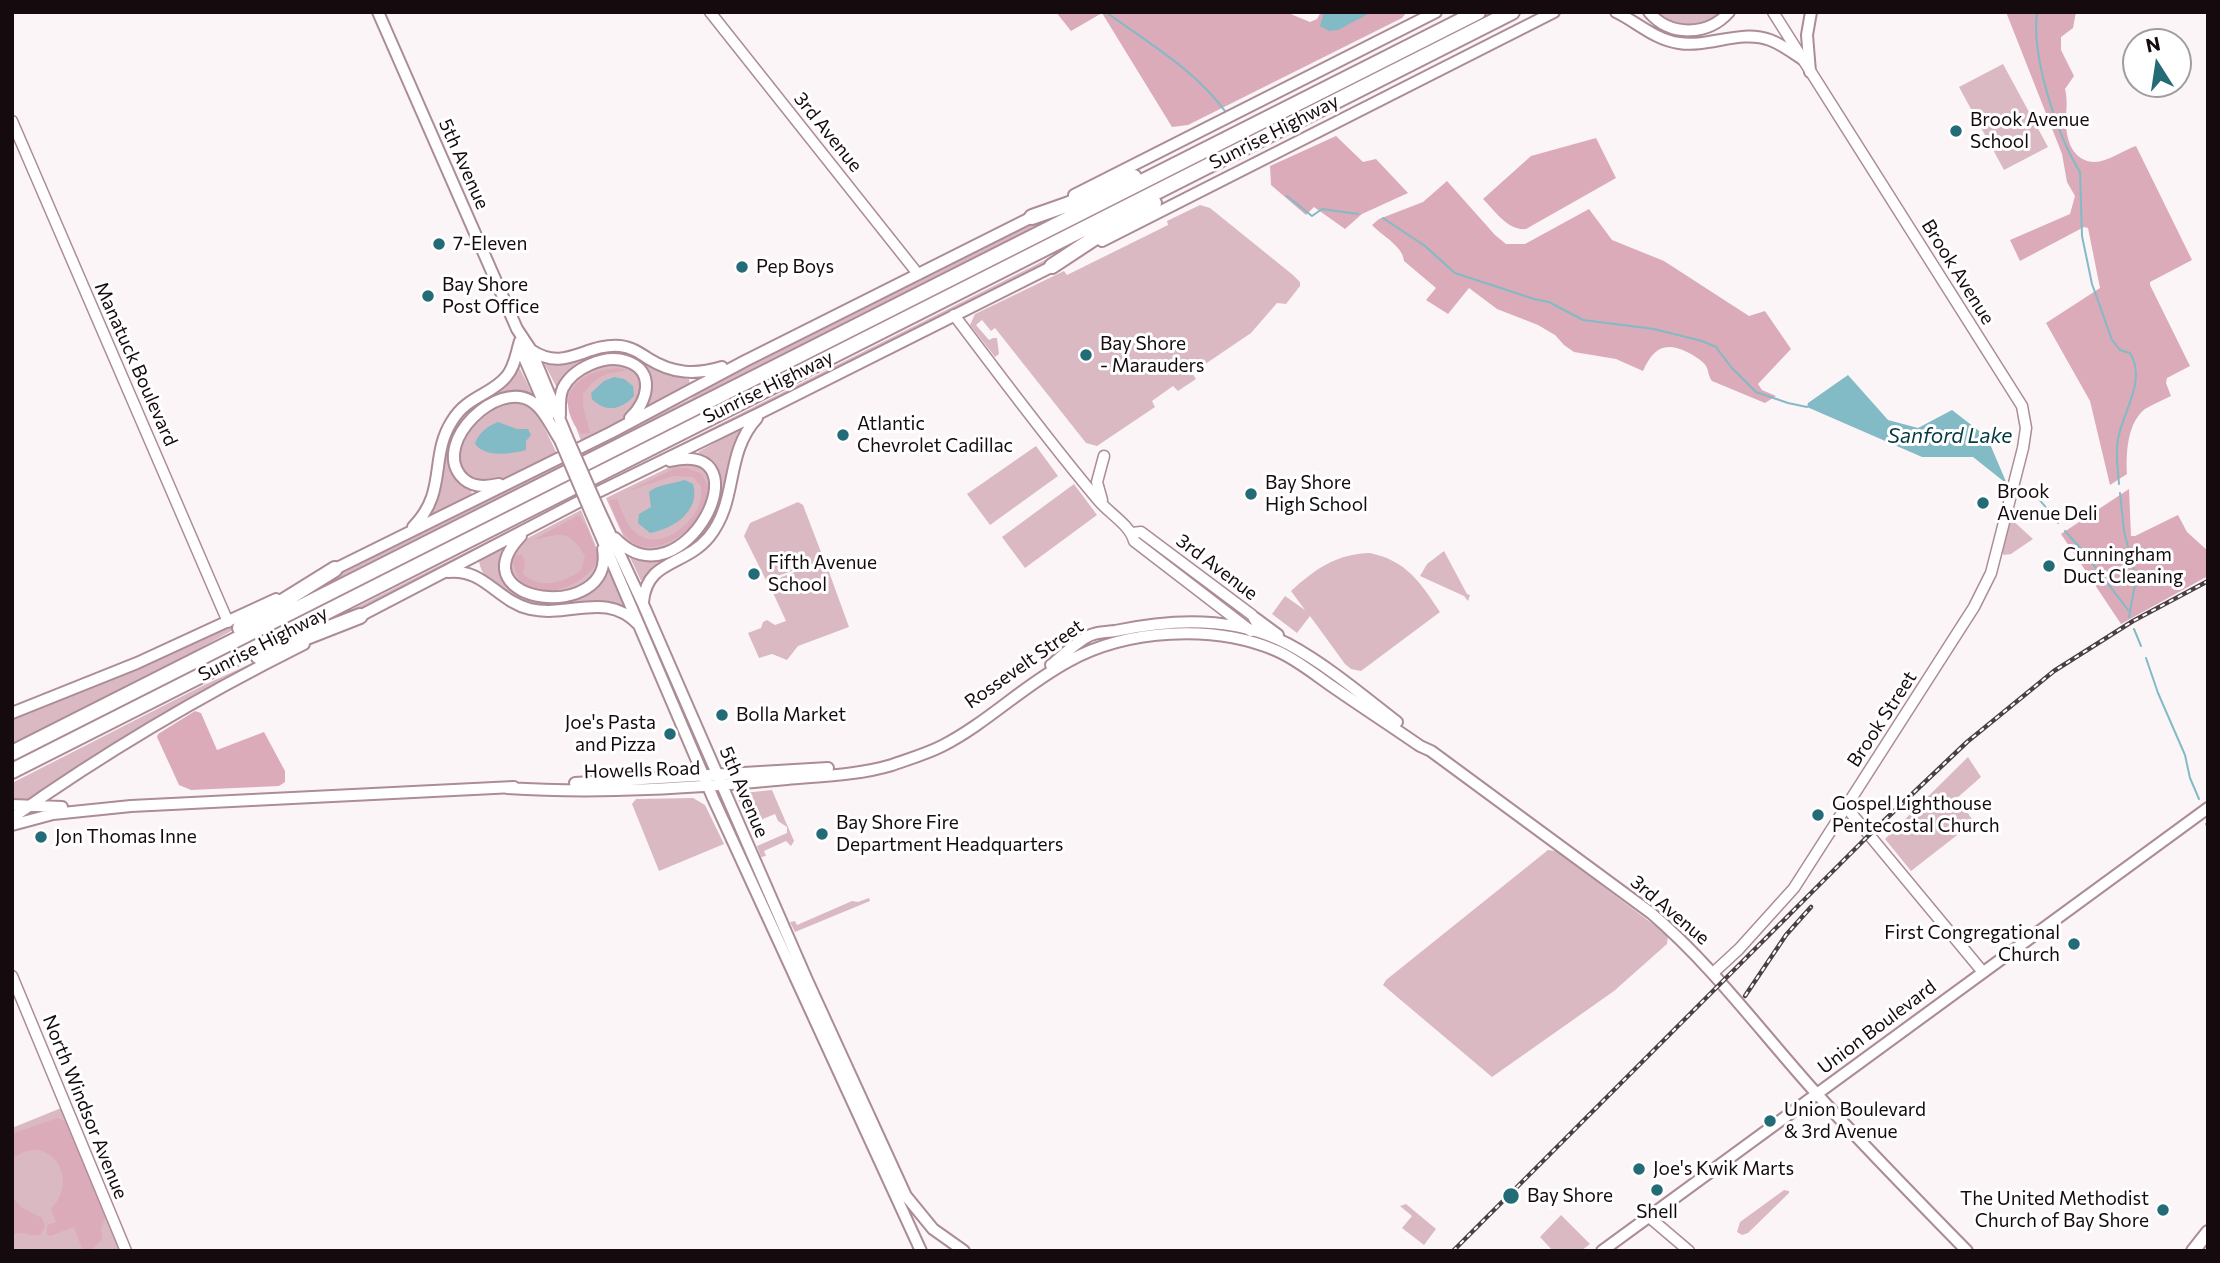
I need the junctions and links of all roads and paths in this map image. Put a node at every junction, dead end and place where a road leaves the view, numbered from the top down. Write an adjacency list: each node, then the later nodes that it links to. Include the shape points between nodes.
1 (378, 12): 23 (main road, 5th Avenue)
2 (709, 12): 21 (street, 3rd Avenue)
3 (1436, 12): 19 (main road, Sunrise Highway)
4 (1468, 12): 13 (highway)
5 (1478, 12): 13 (highway, Sunrise Highway)
6 (1512, 12): 18 (highway, Sunrise Highway)
7 (1616, 12): 14 (main road, via 1672,42 1695,44 1757,36)
8 (1649, 12): 9 (main road, via 1665,25 1690,31 1715,24)
9 (1729, 12)
10 (1773, 12): 14 (street, Brook Avenue)
11 (1811, 12): 15 (main road, via 1807,35)
12 (1554, 13): 20 (main road, Sunrise Highway)
13 (1438, 32): 17 (highway, Sunrise Highway)
14 (1802, 59): 15 (street, Brook Avenue)
15 (1811, 72): 41 (street, Brook Avenue, via 2022,407 2023,449)
16 (12, 121): 47 (street, Manatuck Boulevard)
17 (1213, 146): 19 (highway); 52 (highway, Sunrise Highway)
18 (1235, 152): 20 (highway); 53 (highway, Sunrise Highway)
19 (1032, 216): 21 (main road, Sunrise Highway)
20 (1052, 266): 22 (main road, Sunrise Highway)
21 (919, 274): 26 (main road, Sunrise Highway)
22 (954, 315): 27 (main road, Sunrise Highway); 34 (street, 3rd Avenue)
23 (517, 329): 24 (main road, 5th Avenue); 25 (main road, 5th Avenue)
24 (520, 341): 30 (main road, 5th Avenue); 37 (main road, via 508,376 469,401 453,419 441,446 431,503)
25 (531, 350): 26 (main road, via 557,360 622,346 671,370 689,373); 28 (main road, 5th Avenue)
26 (745, 361): 29 (main road, Sunrise Highway)
27 (762, 412): 32 (main road, Sunrise Highway); 44 (main road, via 741,439 716,527 694,551 652,575)
28 (560, 421): 29 (main road, via 561,396 570,378 597,362 625,360 642,373 646,394 639,409); 30 (main road, 5th Avenue)
29 (612, 432): 33 (main road, Sunrise Highway)
30 (563, 438): 33 (main road, via 525,398 496,402 472,418 455,447 459,474 480,487); 36 (main road, 5th Avenue, bridge)
31 (1104, 456): 34 (street, via 1097,482)
32 (650, 466): 35 (main road, Sunrise Highway); 36 (main road, via 688,458 708,468 716,491 705,520 679,545 651,554 628,549)
33 (519, 479): 37 (main road, Sunrise Highway)
34 (1106, 510): 38 (street, 3rd Avenue)
35 (527, 528): 36 (main road, via 509,549 506,572 517,589 543,597 576,592 597,578 604,563); 40 (main road, Sunrise Highway)
36 (604, 530): 44 (main road, 5th Avenue); 48 (main road, 5th Avenue)
37 (408, 532): 39 (main road, Sunrise Highway)
38 (1132, 533): 42 (street, 3rd Avenue, via 1142,533); 43 (street, 3rd Avenue, via 1144,550)
39 (335, 569): 47 (main road, Sunrise Highway); 52 (highway)
40 (445, 573): 45 (main road, Sunrise Highway); 48 (main road, via 471,573 504,598 532,609 617,609)
41 (1990, 573): 64 (street, Brook Street, via 1974,607)
42 (1211, 584): 43 (street); 46 (street, 3rd Avenue)
43 (1204, 595): 49 (street, 3rd Avenue)
44 (643, 604): 60 (main road, 5th Avenue)
45 (360, 616): 53 (highway); 63 (main road, Sunrise Highway, via 168,716)
46 (1255, 618): 49 (street, 3rd Avenue); 50 (main road)
47 (228, 622): 54 (main road, Sunrise Highway)
48 (643, 630): 59 (main road, 5th Avenue)
49 (1255, 631): 50 (main road, Rossevelt Street); 51 (street, 3rd Avenue); 55 (main road, Rossevelt Street, via 1186,621 1093,634)
50 (1287, 644): 56 (main road, Rossevelt Street, via 1367,699)
51 (1259, 645): 55 (main road, 3rd Avenue, via 1208,634 1141,636 1110,644 1070,660); 56 (main road, 3rd Avenue, via 1295,661)
52 (165, 676): 57 (highway, Sunrise Highway)
53 (147, 702): 58 (highway, Sunrise Highway)
54 (12, 713)
55 (940, 745): 60 (main road, Howells Road, via 887,766)
56 (1431, 751): 69 (main road, 3rd Avenue, via 1651,913)
57 (12, 754)
58 (12, 771)
59 (706, 780): 60 (main road, Howells Road); 62 (main road, Howells Road, via 617,790 507,788); 75 (main road, 5th Avenue)
60 (719, 780): 76 (main road, 5th Avenue, via 906,1196 933,1229)
61 (12, 805): 63 (main road, Howells Road)
62 (131, 806): 63 (main road, Howells Road); 67 (main road, Howells Road, via 45,815)
63 (28, 807): 66 (main road, Sunrise Highway)
64 (1846, 807): 68 (street); 69 (street, Brook Street, via 1794,888)
65 (2208, 808): 68 (main road, Union Boulevard)
66 (12, 818)
67 (12, 825)
68 (1982, 971): 71 (main road, Union Boulevard)
69 (1713, 973): 71 (main road, 3rd Avenue)
70 (12, 976): 74 (street, North Windsor Avenue)
71 (1817, 1094): 72 (main road, Union Boulevard); 79 (main road, 3rd Avenue)
72 (1649, 1217): 77 (main road, Union Boulevard); 78 (street)
73 (2208, 1232): 80 (main road)
74 (126, 1251)
75 (921, 1251)
76 (964, 1251)
77 (1602, 1251)
78 (1689, 1251)
79 (1967, 1251)
80 (2193, 1251)

